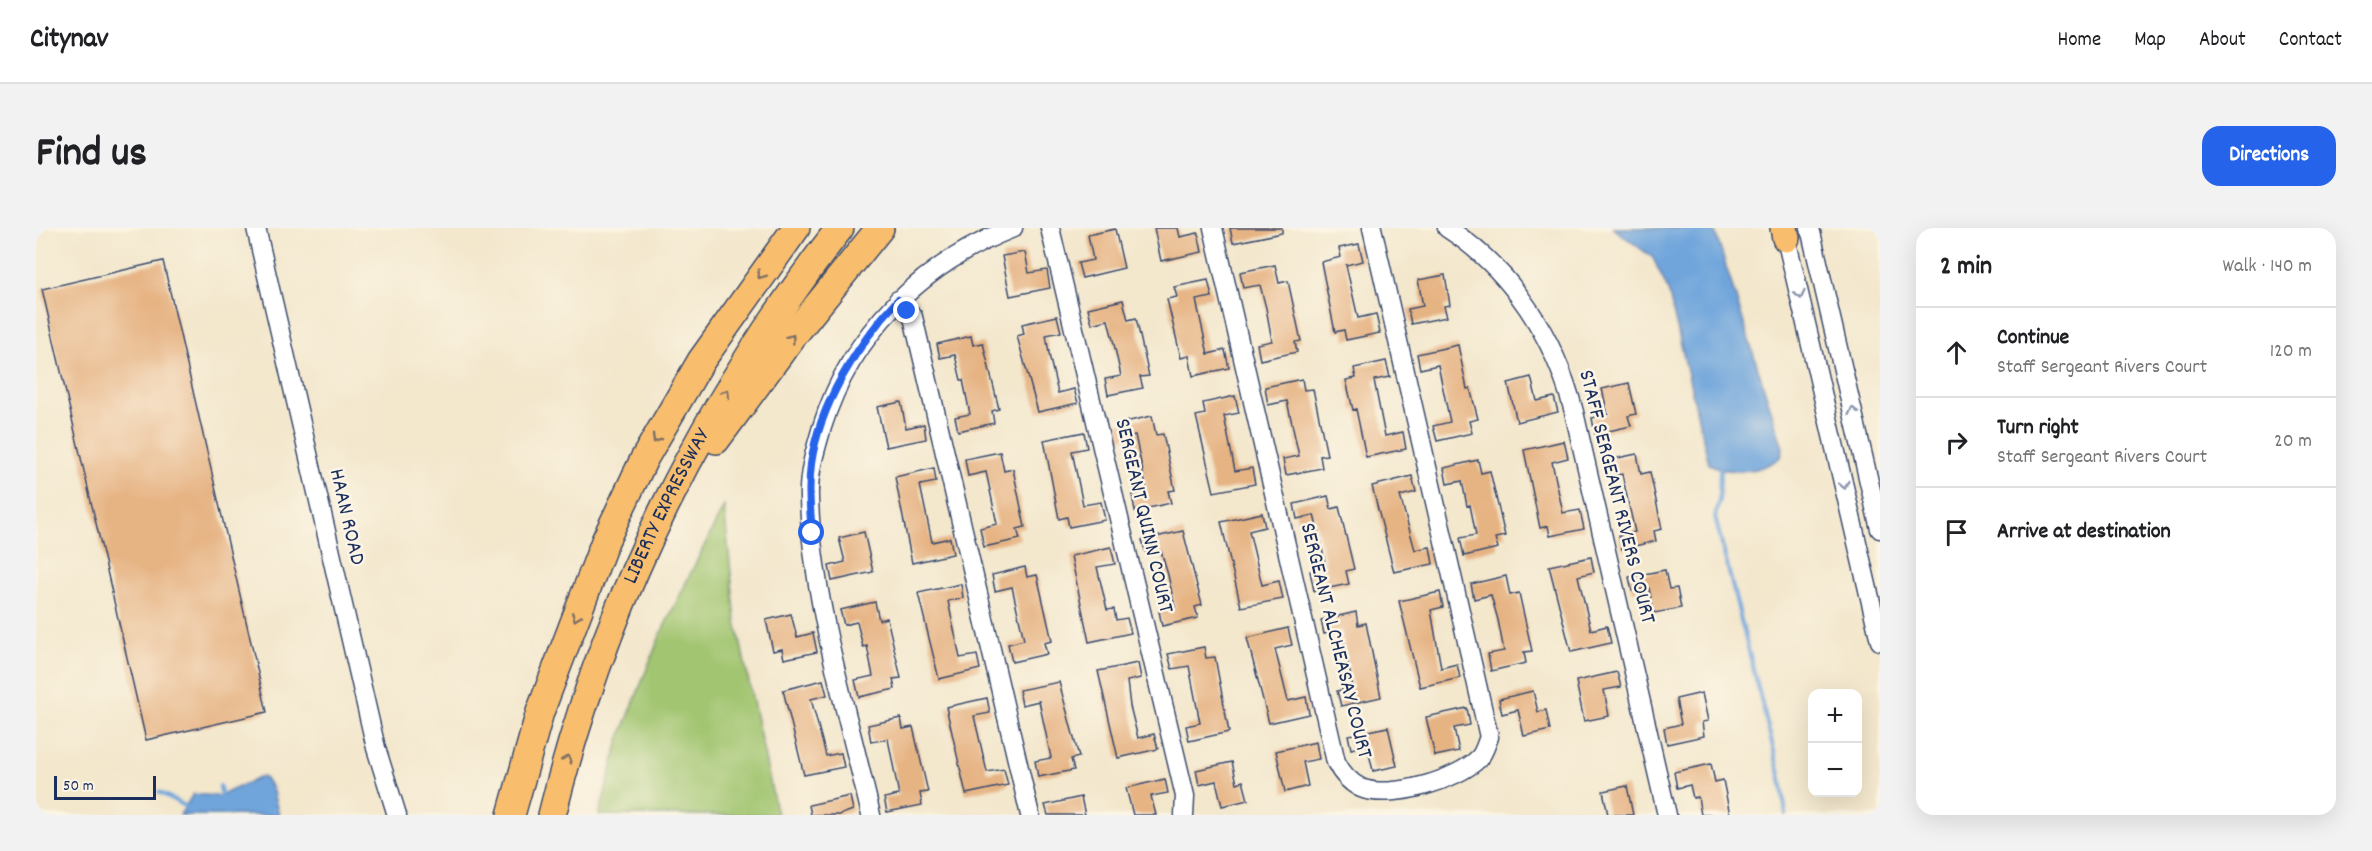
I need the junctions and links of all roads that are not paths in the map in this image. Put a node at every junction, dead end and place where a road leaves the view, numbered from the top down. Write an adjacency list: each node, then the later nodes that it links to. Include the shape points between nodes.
1 (256, 228): 15 (street, HAAN ROAD, via 376,748)
2 (796, 228): 16 (highway, LIBERTY EXPRESSWAY, one-way to 16, via 701,361 644,459 605,541 540,712)
3 (840, 228): 13 (highway, LIBERTY EXPRESSWAY, one-way to 3, via 680,474 749,354)
4 (880, 228): 13 (highway, one-way to 4, via 713,444)
5 (1013, 228): 11 (street, via 951,258)
6 (1050, 228): 20 (street, SERGEANT QUINN COURT, via 1185,796)
7 (1213, 228): 8 (street, SERGEANT ALCHEASAY COURT, via 1336,762 1344,777 1363,789 1390,790 1446,779 1470,767 1482,756 1489,737)
8 (1372, 228)
9 (1447, 228): 21 (street, STAFF SERGEANT RIVERS COURT, via 1501,274 1537,320 1554,352 1564,379)
10 (1793, 231): 12 (street, one-way to 10); 14 (street, one-way to 14)
11 (898, 300): 18 (street, via 867,336 828,405 811,462 809,497 815,570); 19 (street, via 913,317)
12 (1880, 529)
13 (638, 559): 17 (highway, LIBERTY EXPRESSWAY, one-way to 13, via 595,674)
14 (1880, 642)
15 (397, 815)
16 (511, 815)
17 (552, 815)
18 (871, 815)
19 (1030, 815)
20 (1184, 815)
21 (1667, 815)

